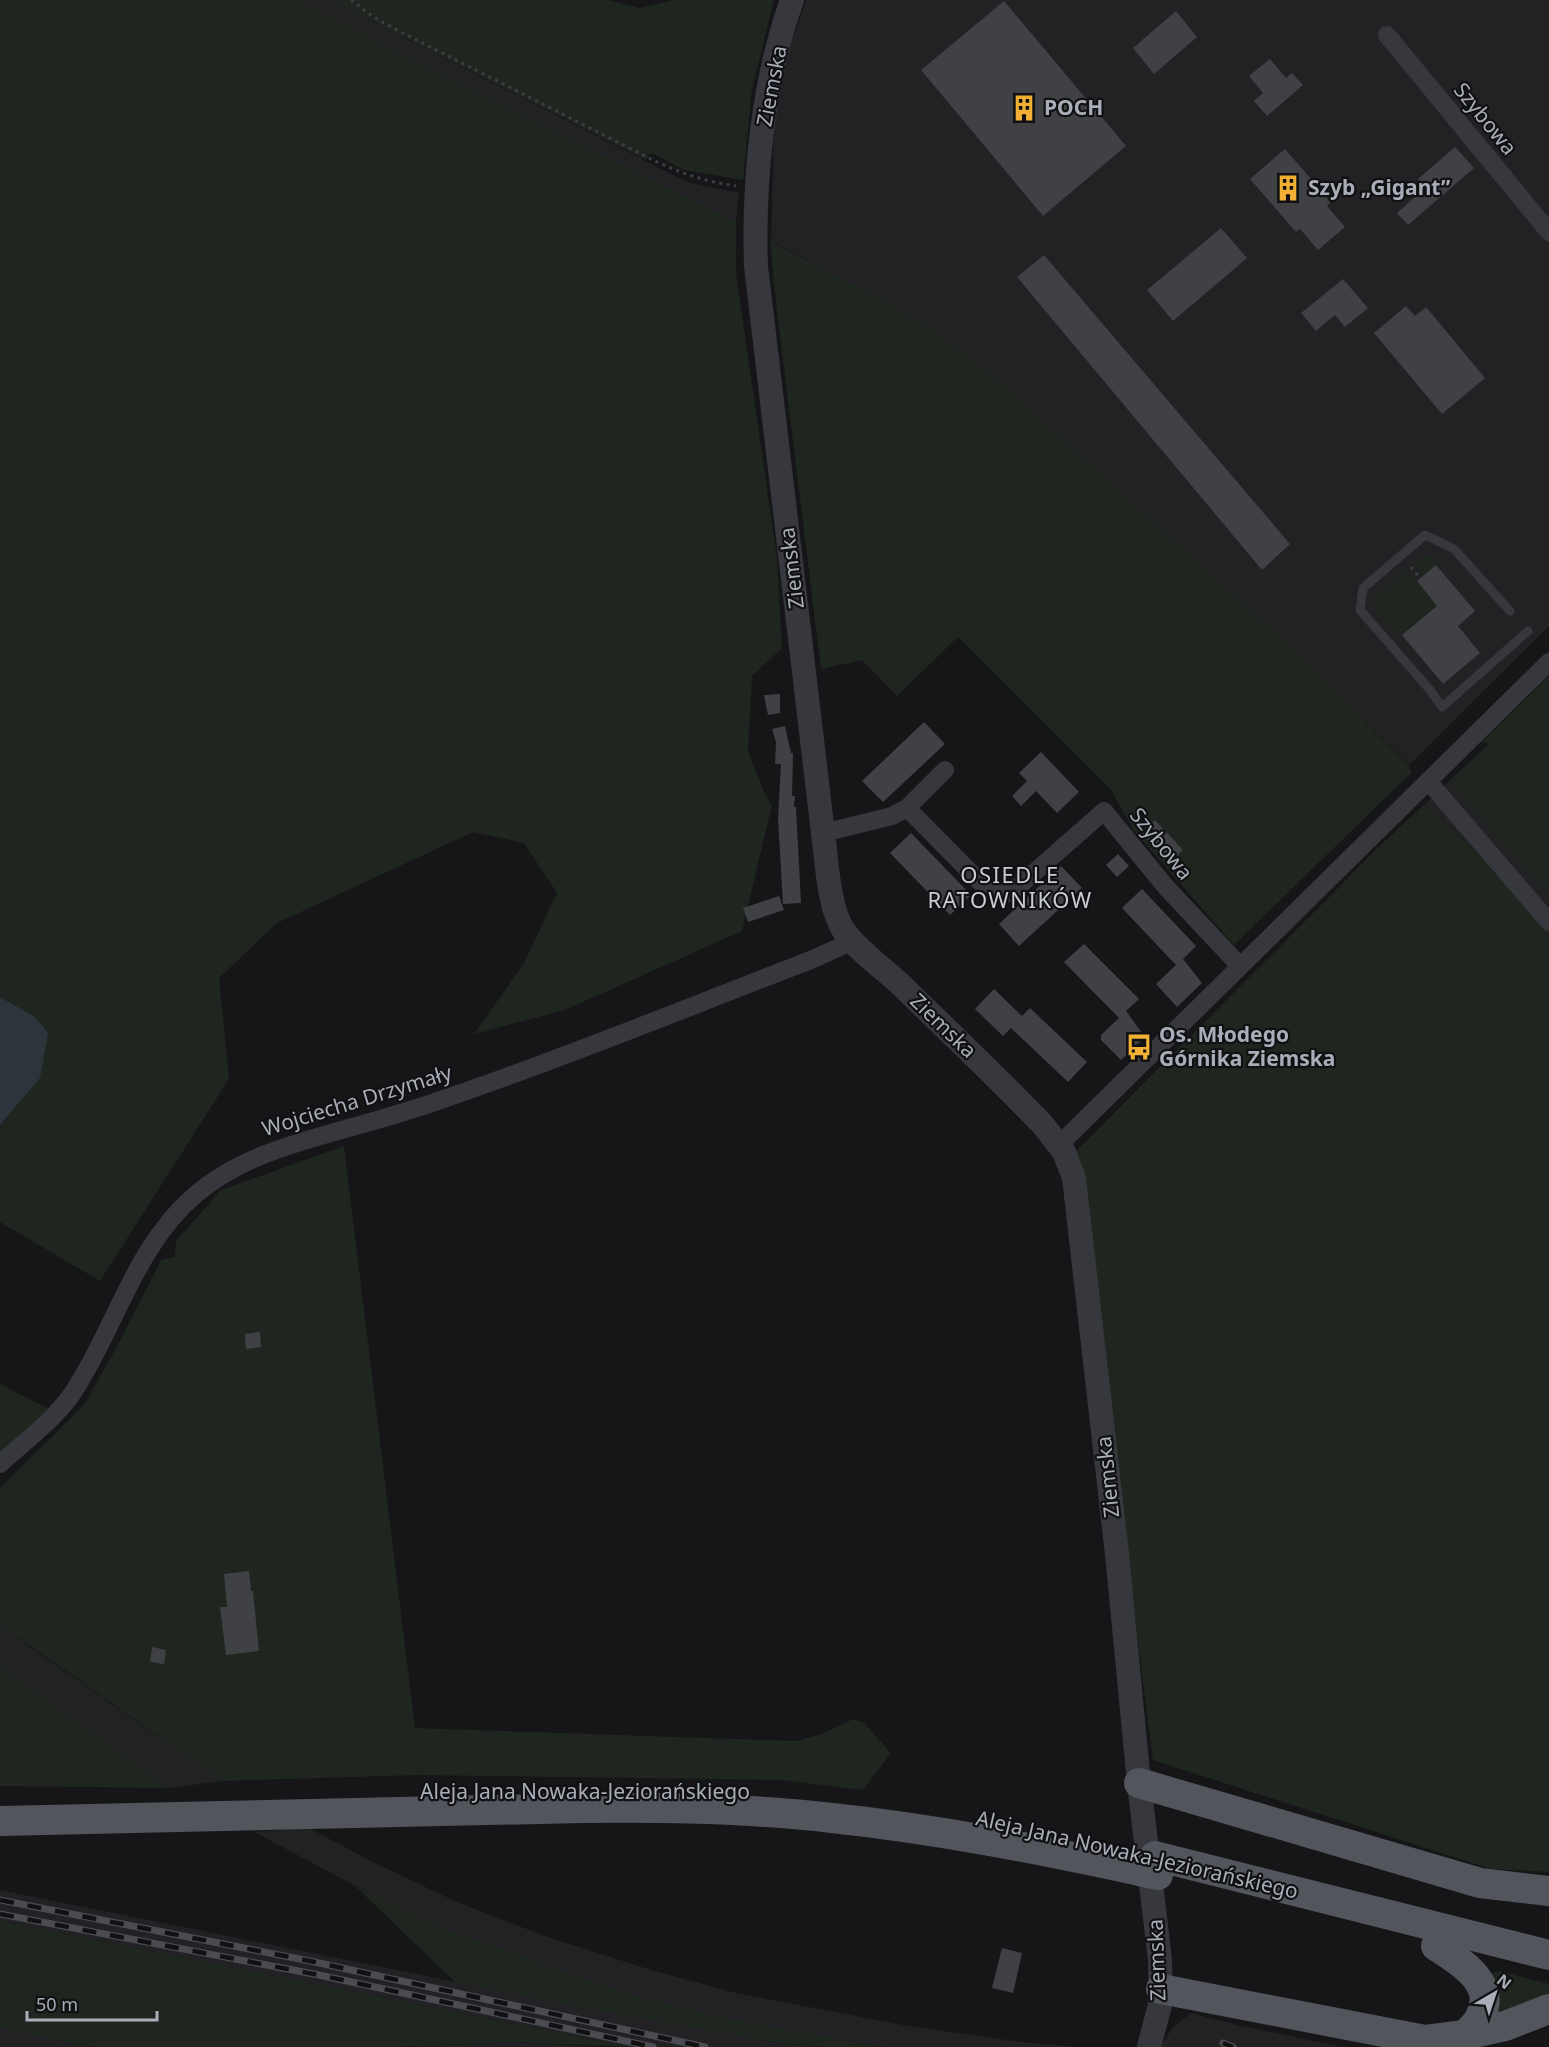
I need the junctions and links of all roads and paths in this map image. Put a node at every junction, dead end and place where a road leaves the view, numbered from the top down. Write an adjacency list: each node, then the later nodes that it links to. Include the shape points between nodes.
1 (351, 0): 4 (path, via 401,32 668,167 715,183)
2 (792, 0): 4 (street, Ziemska, via 766,98)
3 (1387, 35): 5 (street, Szybowa)
4 (758, 189): 14 (street, Ziemska, via 756,266)
5 (1549, 232)
6 (1411, 567): 7 (path)
7 (1420, 578)
8 (1510, 611): 9 (lane, via 1454,549 1425,535 1363,588 1360,610 1442,707)
9 (1528, 631)
10 (1549, 662): 12 (street)
11 (945, 770): 13 (street)
12 (1428, 781): 15 (street); 17 (street)
13 (907, 808): 14 (street, via 892,816); 17 (street, Szybowa, via 987,889 1000,894 1012,892 1104,811 1165,886)
14 (823, 833): 16 (street, Ziemska, via 837,914)
15 (1549, 922)
16 (853, 941): 18 (street, Ziemska, via 1017,1098); 19 (street, Wojciecha Drzymały, via 480,1086 273,1150 226,1173 191,1198 163,1229 71,1395)
17 (1240, 966): 18 (street)
18 (1059, 1144): 20 (street, Ziemska, via 1076,1190)
19 (0, 1464)
20 (1139, 1783): 24 (main road, via 1480,1883); 28 (street, Ziemska)
21 (0, 1801): 23 (main road, Aleja Jana Nowaka-Jeziorańskiego, via 584,1788 752,1791 835,1798 1048,1831)
22 (0, 1821): 23 (main road, Aleja Jana Nowaka-Jeziorańskiego, via 688,1808 831,1817)
23 (1148, 1863): 25 (main road, Aleja Jana Nowaka-Jeziorańskiego); 26 (main road, Aleja Jana Nowaka-Jeziorańskiego)
24 (1549, 1891)
25 (1436, 1946): 27 (main road, Aleja Jana Nowaka-Jeziorańskiego); 30 (main road, via 1474,1974 1483,1988 1480,2018)
26 (1549, 1955)
27 (1549, 1974)
28 (1161, 1989): 30 (main road, via 1425,2040); 31 (street, Ziemska)
29 (1549, 2009): 30 (main road, via 1505,2026)
30 (1465, 2035)
31 (1149, 2047)

